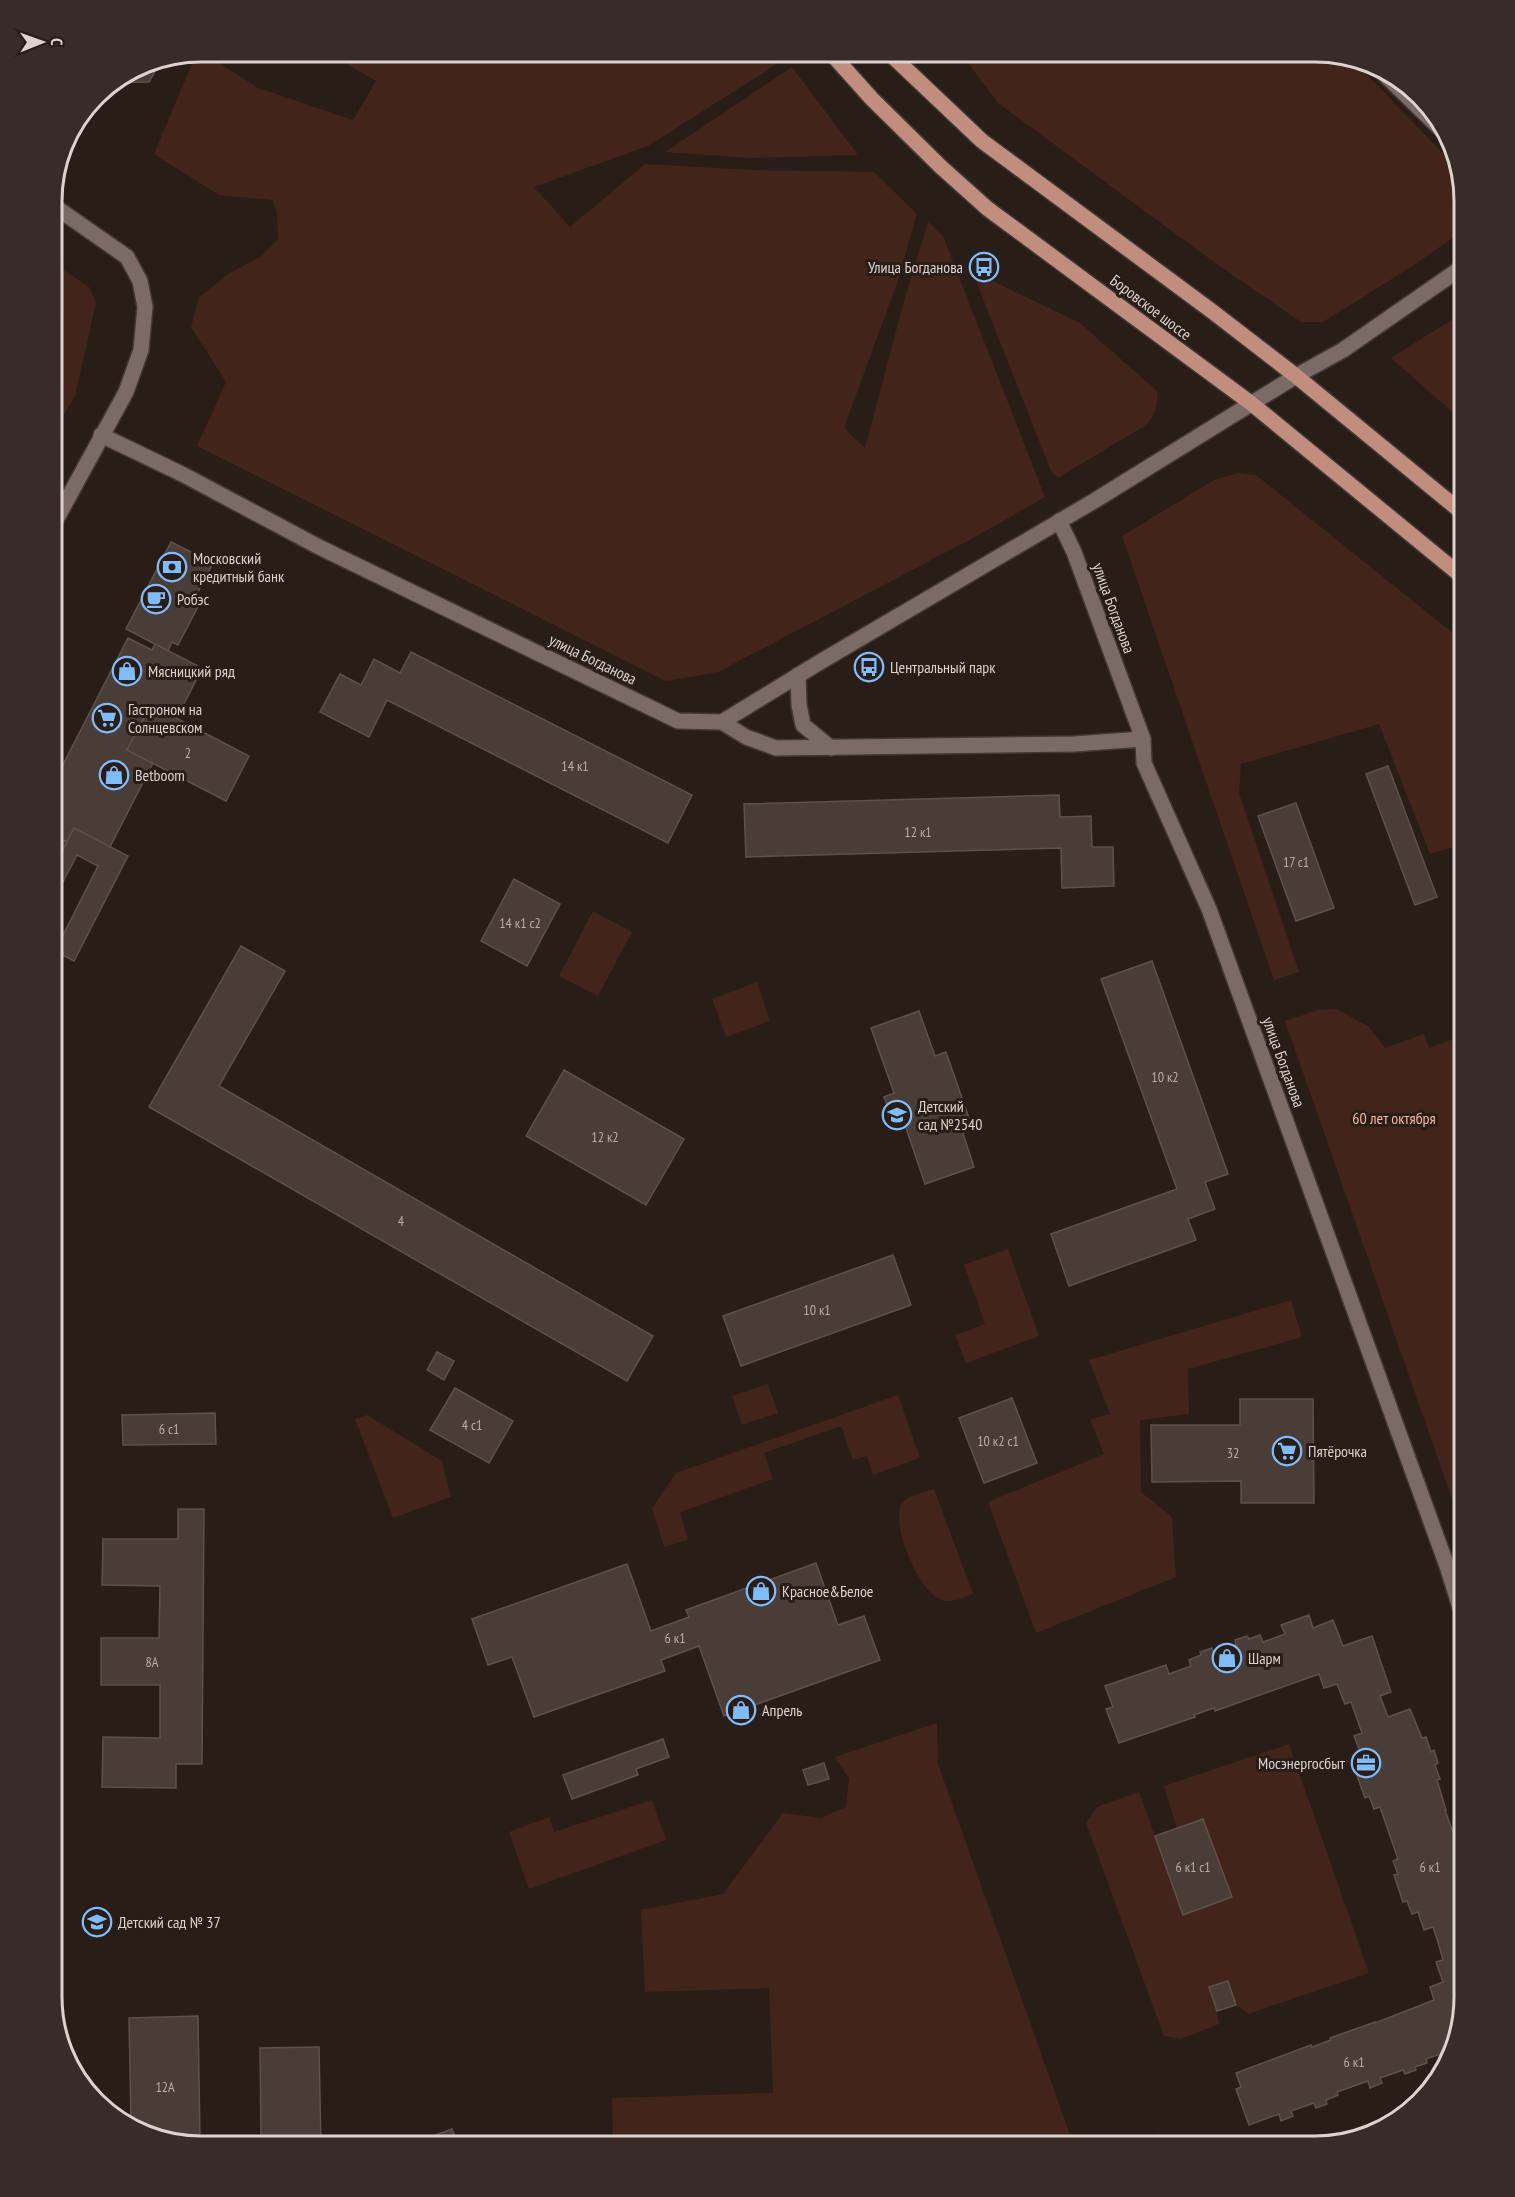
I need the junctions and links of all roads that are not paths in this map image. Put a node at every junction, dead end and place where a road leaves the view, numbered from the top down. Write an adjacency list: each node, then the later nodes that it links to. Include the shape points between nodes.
1 (839, 62): 6 (main road, Боровское шоссе, via 967,191)
2 (899, 62): 5 (main road, Боровское шоссе, via 982,141)
3 (62, 211): 7 (street, via 127,257 140,281 145,307 141,350 126,392)
4 (1454, 273): 5 (street, via 1343,350)
5 (1296, 376): 6 (street); 8 (main road, Боровское шоссе)
6 (1252, 404): 10 (street); 11 (main road, Боровское шоссе)
7 (101, 435): 9 (street); 13 (street, улица Богданова, via 319,547 678,721)
8 (1454, 506)
9 (62, 508)
10 (1059, 521): 12 (street); 14 (street, улица Богданова)
11 (1454, 570)
12 (798, 675): 13 (street); 15 (street, via 802,725)
13 (722, 722): 15 (street, via 746,737 776,748)
14 (1143, 739): 15 (street, via 1074,744); 16 (street, улица Богданова, via 1144,763 1209,909)
15 (831, 748)
16 (1454, 1590)

